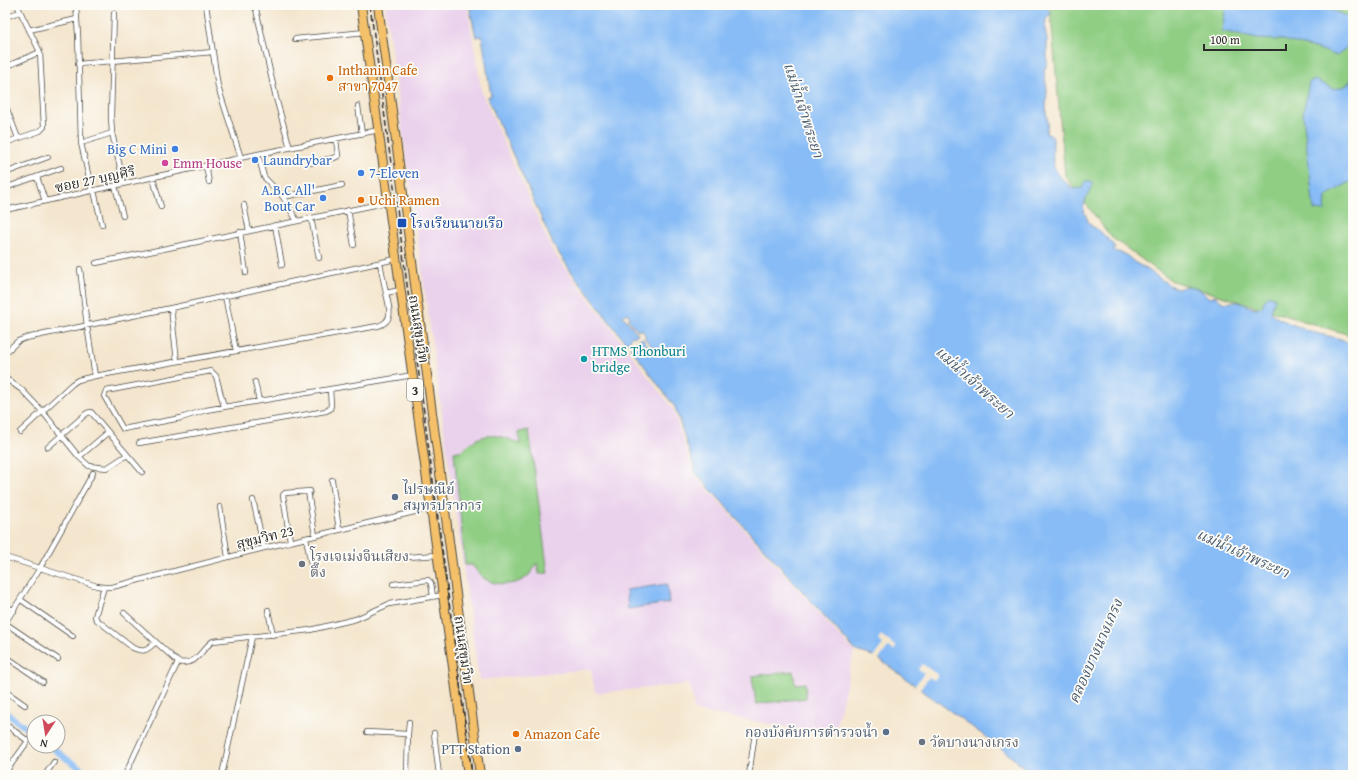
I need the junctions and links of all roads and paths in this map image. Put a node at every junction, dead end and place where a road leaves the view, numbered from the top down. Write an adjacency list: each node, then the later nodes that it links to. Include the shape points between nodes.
1 (17, 5): 7 (street)
2 (76, 5): 10 (street)
3 (206, 5): 15 (street)
4 (255, 5): 28 (street)
5 (361, 5): 12 (highway, ถนนสุขุมวิท / 3)
6 (378, 5): 70 (highway, ถนนสุขุมวิท / 3)
7 (20, 12): 9 (street); 11 (street)
8 (114, 13): 16 (street)
9 (5, 17)
10 (77, 19): 11 (street); 17 (street)
11 (29, 30): 14 (street)
12 (365, 32): 13 (street); 21 (highway, ถนนสุขุมวิท / 3)
13 (295, 39)
14 (40, 52): 18 (street); 24 (street, via 44,127 40,131)
15 (213, 52): 16 (street); 31 (street, via 218,87)
16 (113, 62): 17 (street); 22 (street)
17 (78, 64): 27 (street)
18 (5, 67)
19 (5, 104): 24 (street)
20 (358, 106): 23 (street)
21 (379, 130): 23 (street, ซอย 27 บุญศิริ); 46 (highway, ถนนสุขุมวิท / 3)
22 (112, 133): 27 (street); 39 (street)
23 (362, 134): 25 (street, ซอย 27 บุญศิริ)
24 (18, 138): 26 (street)
25 (336, 139): 28 (street, ซอย 27 บุญศิริ); 32 (street, via 338,156)
26 (5, 142)
27 (81, 143): 43 (street)
28 (290, 148): 29 (street, ซอย 27 บุญศิริ)
29 (258, 154): 31 (street, ซอย 27 บุญศิริ); 44 (street, via 264,177)
30 (48, 156): 35 (street)
31 (241, 158): 33 (street, ซอย 27 บุญศิริ)
32 (309, 163)
33 (206, 166): 37 (street, ซอย 27 บุญศิริ); 38 (street)
34 (61, 168): 36 (street)
35 (5, 173)
36 (38, 177): 42 (street); 45 (street)
37 (153, 178): 39 (street, ซอย 27 บุญศิริ); 48 (street)
38 (209, 182)
39 (124, 184): 41 (street, ซอย 27 บุญศิริ)
40 (342, 185): 44 (street)
41 (115, 186): 43 (street, ซอย 27 บุญศิริ); 51 (street)
42 (5, 188)
43 (93, 191): 45 (street, ซอย 27 บุญศิริ); 54 (street)
44 (282, 197): 53 (street)
45 (45, 201): 49 (street, ซอย 27 บุญศิริ)
46 (389, 202): 50 (street); 60 (highway, ถนนสุขุมวิท / 3)
47 (244, 205): 56 (street)
48 (161, 207)
49 (5, 210)
50 (348, 210): 52 (street); 58 (street)
51 (123, 216)
52 (311, 218): 53 (street); 59 (street)
53 (297, 221): 55 (street)
54 (102, 225)
55 (275, 225): 56 (street); 63 (street)
56 (249, 231): 57 (street)
57 (240, 232): 61 (street); 65 (street)
58 (354, 245)
59 (319, 258)
60 (396, 259): 62 (street); 66 (highway, ถนนสุขุมวิท / 3)
61 (96, 263)
62 (380, 263): 67 (street); 68 (street)
63 (282, 265)
64 (80, 268): 71 (street)
65 (246, 273)
66 (400, 290): 67 (street); 72 (highway, ถนนสุขุมวิท / 3)
67 (386, 293): 75 (street, via 390,314 384,324)
68 (225, 296): 69 (street); 75 (street)
69 (171, 308): 71 (street); 77 (street)
70 (419, 324): 72 (highway); 74 (highway, ถนนสุขุมวิท / 3)
71 (87, 326): 76 (street, via 26,338 18,341); 79 (street)
72 (406, 333): 73 (highway, ถนนสุขุมวิท / 3)
73 (408, 344): 74 (highway); 78 (highway, ถนนสุขุมวิท / 3)
74 (423, 346): 144 (highway, ถนนสุขุมวิท / 3)
75 (236, 351): 77 (street)
76 (5, 353)
77 (177, 361): 79 (street)
78 (413, 375): 82 (street); 98 (highway, ถนนสุขุมวิท / 3)
79 (95, 376): 85 (street, via 78,380)
80 (5, 378): 85 (street, via 22,390)
81 (255, 382): 83 (street)
82 (330, 389): 83 (street); 89 (street, via 331,405 326,411)
83 (259, 401): 84 (street)
84 (224, 407): 84 (street, via 123,429 104,396 106,391 211,371 216,376)
85 (42, 411): 86 (street); 88 (street)
86 (20, 432)
87 (106, 434): 92 (street)
88 (62, 436): 90 (street); 91 (street, via 91,412); 92 (street)
89 (139, 443)
90 (48, 448)
91 (127, 456): 92 (street, via 107,468 89,466); 93 (street)
92 (79, 457)
93 (142, 472)
94 (92, 473): 108 (street)
95 (332, 480): 99 (street)
96 (253, 500): 103 (street)
97 (220, 507): 106 (street)
98 (431, 508): 99 (street, สุขุมวิท 23); 104 (highway, ถนนสุขุมวิท / 3)
99 (339, 530): 100 (street, สุขุมวิท 23)
100 (315, 536): 101 (street, สุขุมวิท 23); 102 (street, via 309,491 285,493 283,495)
101 (306, 538): 102 (street, สุขุมวิท 23); 109 (street)
102 (290, 542): 103 (street, สุขุมวิท 23)
103 (264, 548): 106 (street, สุขุมวิท 23)
104 (438, 555): 107 (street); 112 (highway, ถนนสุขุมวิท / 3)
105 (5, 556): 108 (street)
106 (228, 557): 111 (street, สุขุมวิท 23)
107 (393, 558)
108 (40, 568): 111 (street); 114 (street)
109 (312, 570)
110 (392, 584): 113 (street, via 428,580 431,583)
111 (104, 587): 123 (street, via 95,617 97,620 140,651 146,650)
112 (443, 595): 113 (street); 143 (highway, ถนนสุขุมวิท / 3)
113 (433, 597): 120 (street, via 389,604 356,618 310,630)
114 (21, 600): 117 (street); 121 (street)
115 (5, 605): 117 (street)
116 (268, 610): 120 (street)
117 (14, 611): 119 (street)
118 (124, 613): 123 (street)
119 (5, 623): 125 (street)
120 (273, 635): 122 (street)
121 (73, 636)
122 (252, 637): 126 (street, via 213,642 196,660); 140 (street)
123 (156, 642): 126 (street)
124 (5, 656): 127 (street)
125 (58, 659)
126 (178, 662): 139 (street)
127 (43, 682)
128 (5, 691): 129 (street)
129 (25, 705)
130 (409, 722): 134 (street)
131 (5, 724): 137 (street, via 28,741)
132 (367, 732): 134 (street)
133 (434, 733): 142 (street)
134 (408, 734): 141 (street)
135 (755, 734): 145 (street)
136 (54, 762): 138 (street)
137 (5, 773)
138 (45, 775)
139 (125, 775)
140 (222, 775)
141 (407, 775)
142 (439, 775)
143 (468, 775)
144 (480, 775)
145 (749, 775)

